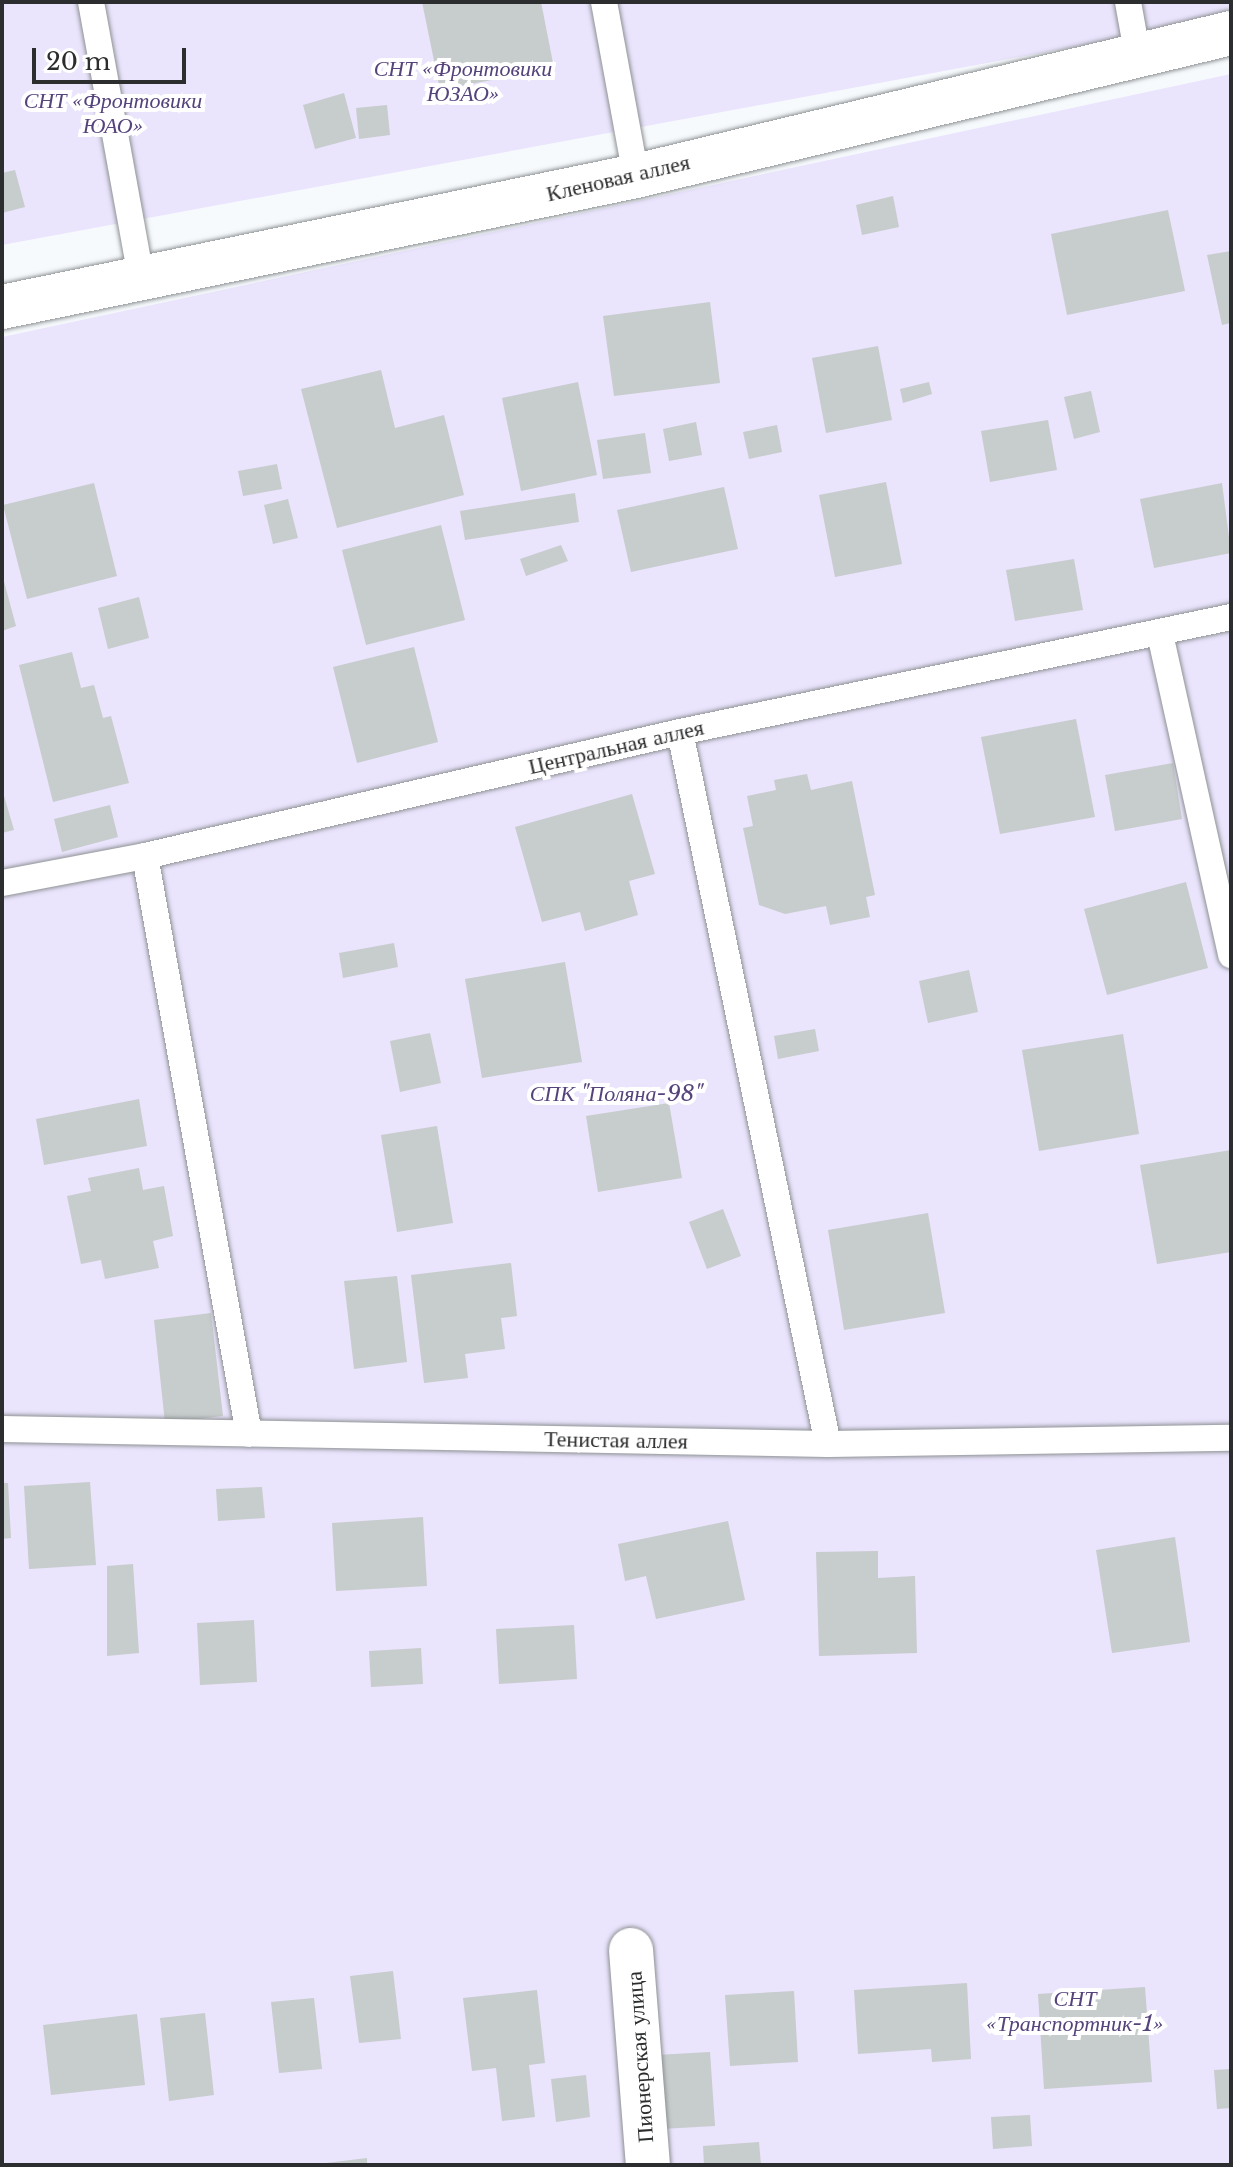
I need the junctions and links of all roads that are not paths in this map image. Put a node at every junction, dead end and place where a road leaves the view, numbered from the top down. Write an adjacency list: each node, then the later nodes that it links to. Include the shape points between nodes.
1 (91, 2): 7 (lane)
2 (604, 2): 6 (lane)
3 (1128, 2): 5 (lane)
4 (1231, 33): 5 (street, Кленовая аллея)
5 (1137, 52): 6 (street, Кленовая аллея)
6 (636, 176): 7 (street, Кленовая аллея)
7 (141, 278): 8 (street, Кленовая аллея)
8 (2, 307)
9 (1231, 617): 10 (lane, Центральная аллея)
10 (1160, 634): 11 (lane, Центральная аллея); 14 (lane)
11 (680, 732): 12 (lane, Центральная аллея); 18 (lane)
12 (145, 856): 13 (lane, Центральная аллея); 16 (lane)
13 (2, 883)
14 (1231, 955)
15 (2, 1429): 16 (lane, Тенистая аллея)
16 (249, 1434): 18 (lane, Тенистая аллея)
17 (1231, 1438): 18 (lane, Тенистая аллея)
18 (828, 1444)
19 (631, 1950): 20 (street, Пионерская улица)
20 (648, 2165)

